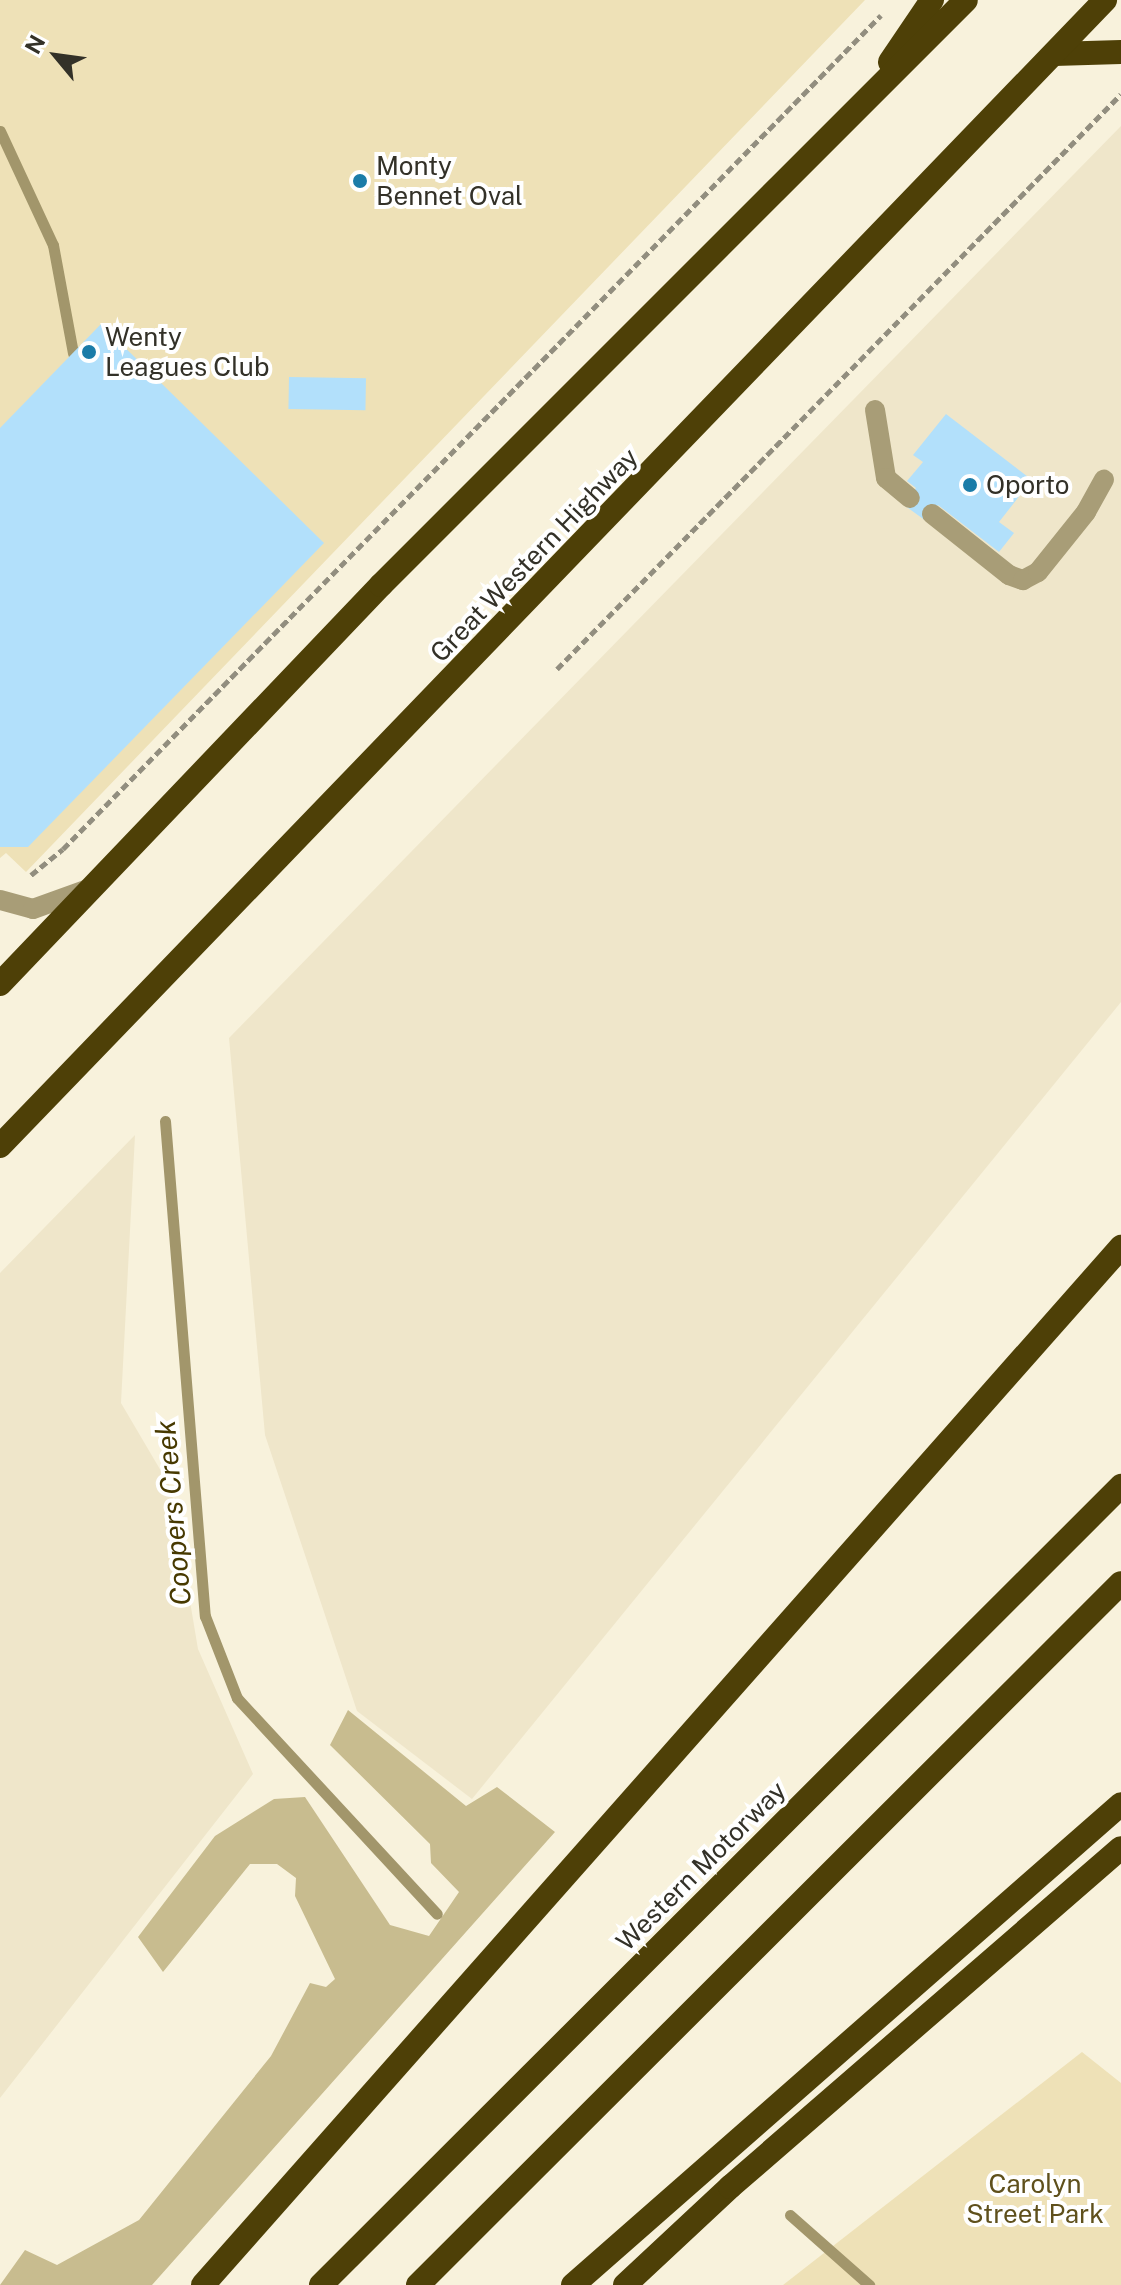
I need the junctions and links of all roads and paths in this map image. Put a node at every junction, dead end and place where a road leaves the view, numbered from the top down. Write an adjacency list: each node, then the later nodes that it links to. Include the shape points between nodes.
1 (932, 0): 8 (highway)
2 (966, 0): 8 (highway)
3 (1105, 0): 6 (highway, Great Western Highway)
4 (885, 11): 14 (path, via 63,849 35,875)
5 (1121, 52): 6 (highway)
6 (1054, 54): 18 (highway, Great Western Highway)
7 (1121, 94): 13 (path)
8 (853, 117): 15 (highway, via 381,585)
9 (875, 410): 11 (lane, via 886,478)
10 (1104, 480): 12 (lane, via 1086,512 1038,572 1023,580 1009,575)
11 (910, 498)
12 (932, 514)
13 (557, 669)
14 (23, 874)
15 (97, 886): 16 (lane, via 33,909); 17 (highway)
16 (0, 900)
17 (0, 984)
18 (0, 1146)
19 (1121, 1247): 24 (highway)
20 (1121, 1486): 25 (highway, Western Motorway)
21 (1121, 1583): 26 (highway)
22 (1121, 1804): 27 (highway)
23 (1121, 1848): 28 (highway, via 730,2187)
24 (203, 2285)
25 (321, 2285)
26 (418, 2285)
27 (573, 2285)
28 (625, 2285)

